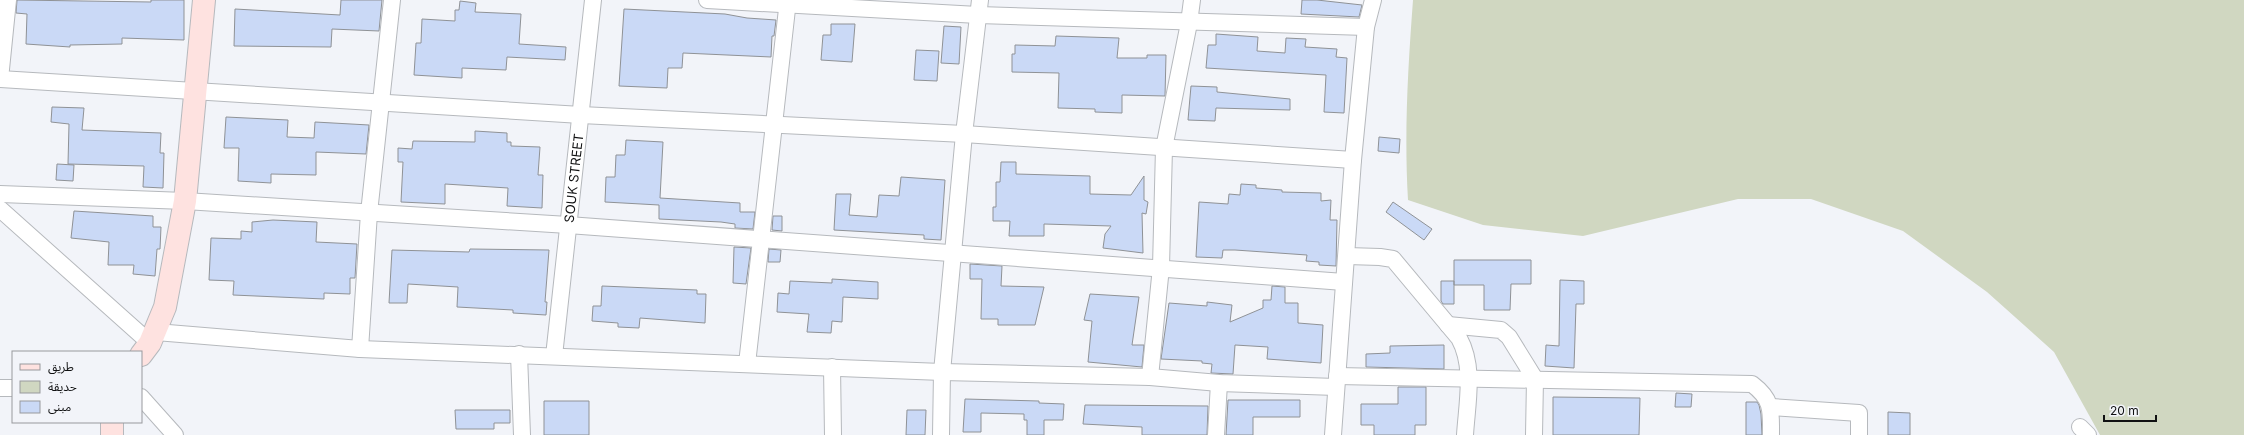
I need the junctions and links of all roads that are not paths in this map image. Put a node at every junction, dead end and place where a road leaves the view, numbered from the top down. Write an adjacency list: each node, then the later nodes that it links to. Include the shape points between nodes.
1 (8, 0): 12 (street)
2 (204, 0): 13 (street)
3 (392, 0): 14 (street)
4 (592, 0): 15 (street, SOUK STREET)
5 (707, 0): 8 (street)
6 (1192, 0): 10 (street)
7 (1373, 0): 11 (street)
8 (788, 3): 9 (street); 16 (street)
9 (979, 7): 10 (street); 17 (street)
10 (1189, 23): 11 (street); 18 (street)
11 (1366, 27): 19 (street)
12 (0, 79): 13 (street)
13 (194, 93): 14 (street); 21 (street)
14 (381, 102): 15 (street); 23 (street)
15 (581, 115): 16 (street); 24 (street, SOUK STREET)
16 (776, 125): 17 (street); 25 (street)
17 (964, 134): 18 (street); 26 (street)
18 (1164, 148): 19 (street); 28 (street)
19 (1353, 160): 27 (street)
20 (0, 194): 21 (street)
21 (185, 201): 23 (street); 31 (street, via 165,307)
22 (0, 209): 31 (street)
23 (369, 213): 24 (street); 32 (street)
24 (568, 225): 25 (street); 34 (street, SOUK STREET)
25 (761, 240): 26 (street); 35 (street)
26 (953, 254): 28 (street); 37 (street)
27 (1347, 256): 29 (street); 30 (street, via 1393,259)
28 (1161, 267): 29 (street); 38 (street)
29 (1344, 282): 42 (street)
30 (1448, 325): 39 (street, via 1466,350); 40 (street, via 1502,330)
31 (149, 344): 32 (street)
32 (360, 349): 33 (street)
33 (520, 354): 34 (street); 50 (street)
34 (554, 356): 35 (street)
35 (747, 364): 36 (street)
36 (832, 368): 37 (street); 51 (street)
37 (942, 372): 38 (street); 52 (street)
38 (1150, 377): 41 (street)
39 (1470, 377): 40 (street); 42 (street); 55 (street)
40 (1535, 379): 46 (street, via 1752,384 1762,392); 56 (street)
41 (1219, 382): 42 (street); 53 (street)
42 (1337, 382): 54 (street)
43 (0, 388): 44 (street)
44 (12, 388)
45 (142, 398): 49 (street)
46 (1771, 407): 57 (street); 58 (street, via 1859,413)
47 (112, 423): 48 (street)
48 (112, 435)
49 (175, 435)
50 (522, 435)
51 (833, 435)
52 (941, 435)
53 (1216, 435)
54 (1333, 435)
55 (1465, 435)
56 (1534, 435)
57 (1771, 435)
58 (1859, 435)

